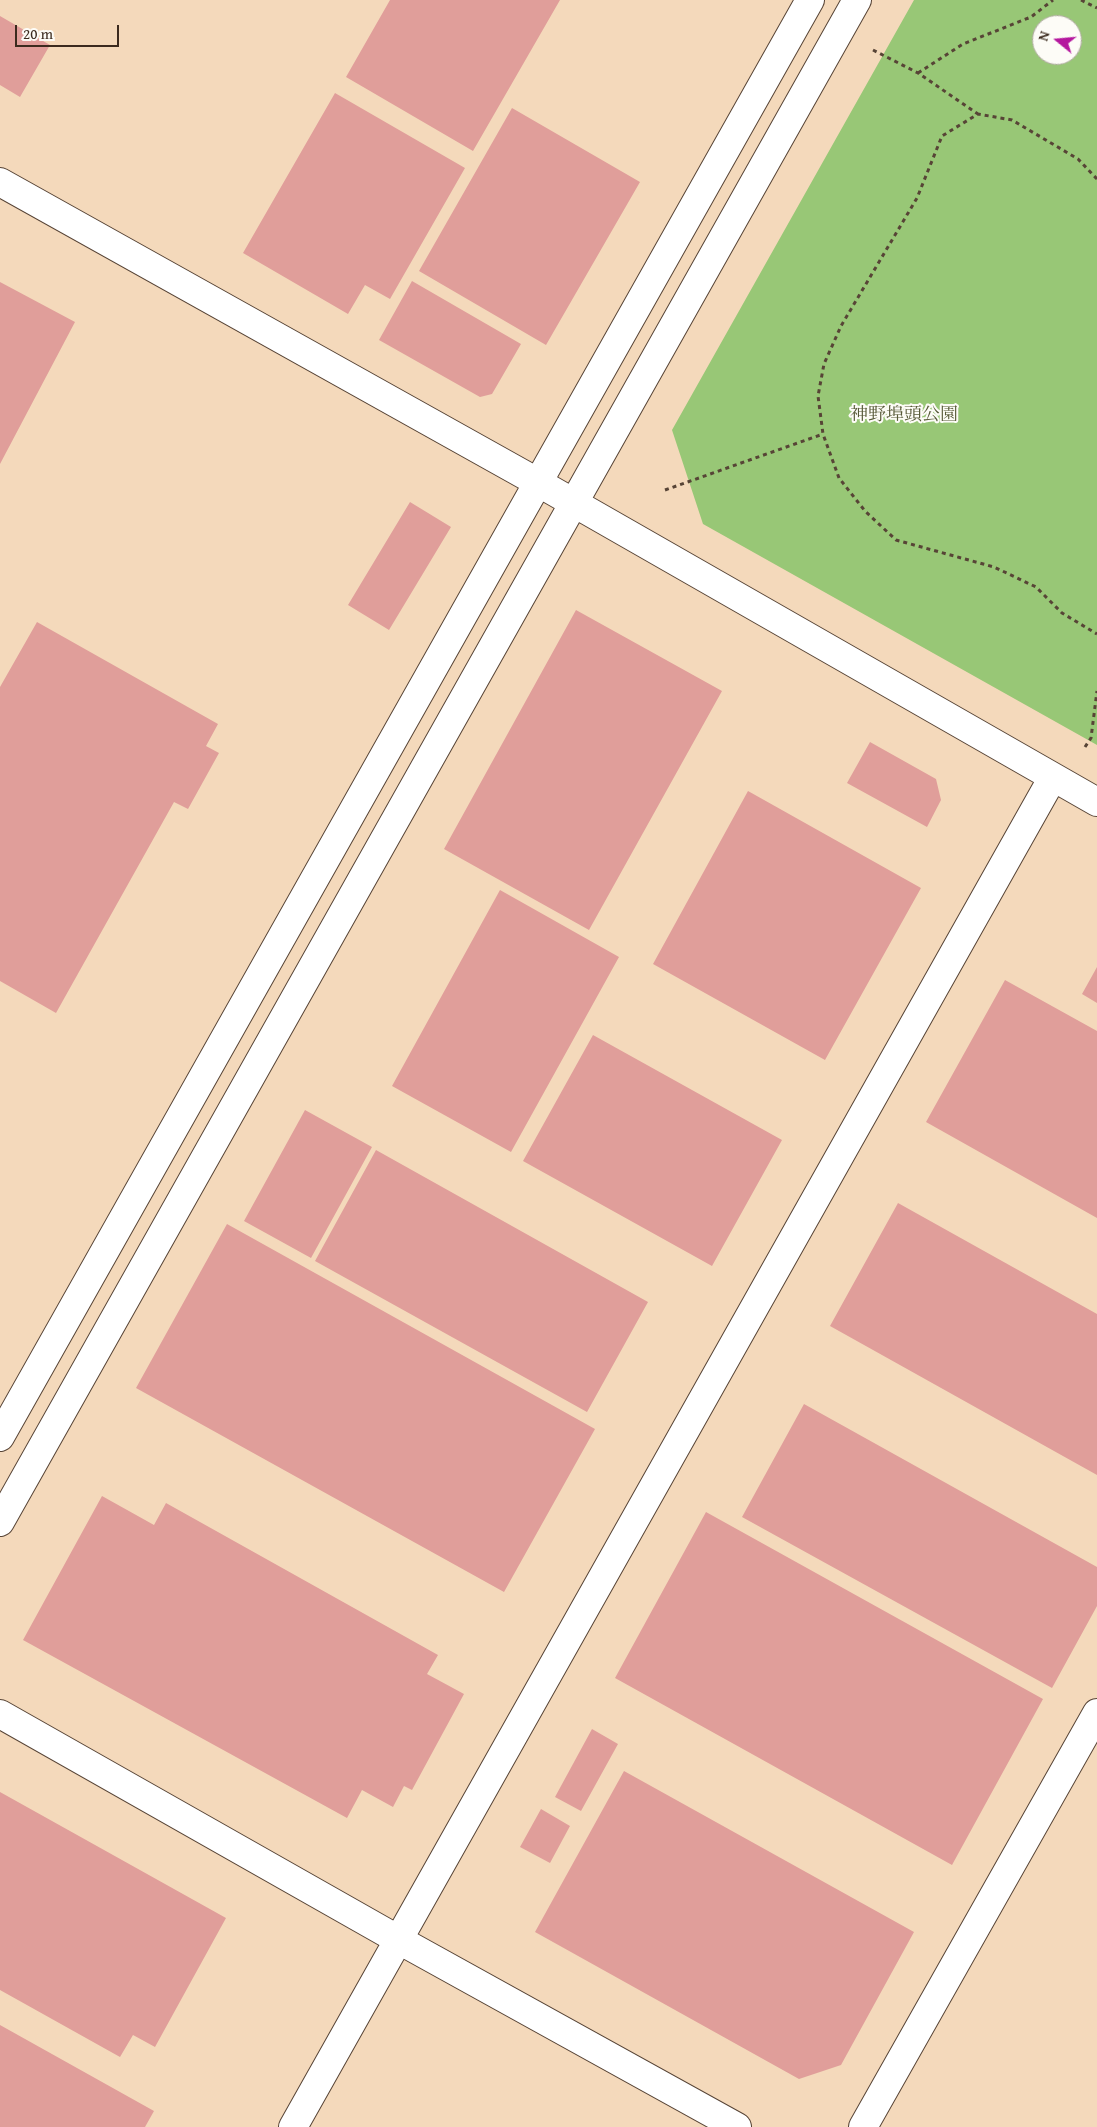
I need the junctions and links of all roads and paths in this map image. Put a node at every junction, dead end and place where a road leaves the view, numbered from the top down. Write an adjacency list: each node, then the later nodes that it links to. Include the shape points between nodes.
1 (810, 0): 12 (street)
2 (857, 0): 14 (street)
3 (1053, 0): 7 (path, via 1031,17 963,44)
4 (1081, 0): 5 (path)
5 (1097, 8)
6 (873, 50): 7 (path)
7 (918, 73): 8 (path)
8 (978, 114): 9 (path, via 1012,120 1078,159); 11 (path, via 942,136 918,198 841,326 824,364 818,396)
9 (1097, 179)
10 (0, 182): 12 (street)
11 (823, 434): 13 (path); 15 (path, via 839,478 865,511 896,540 994,567 1036,587 1062,613)
12 (539, 483): 14 (street); 20 (street)
13 (666, 490)
14 (574, 504): 18 (street); 21 (street)
15 (1097, 634)
16 (1097, 691): 17 (path, via 1091,738)
17 (1085, 747)
18 (1053, 778): 19 (street); 24 (street)
19 (1097, 802)
20 (0, 1437)
21 (0, 1522)
22 (1097, 1713): 27 (street)
23 (0, 1714): 24 (street)
24 (399, 1940): 25 (street); 26 (street)
25 (293, 2127)
26 (737, 2127)
27 (862, 2127)

